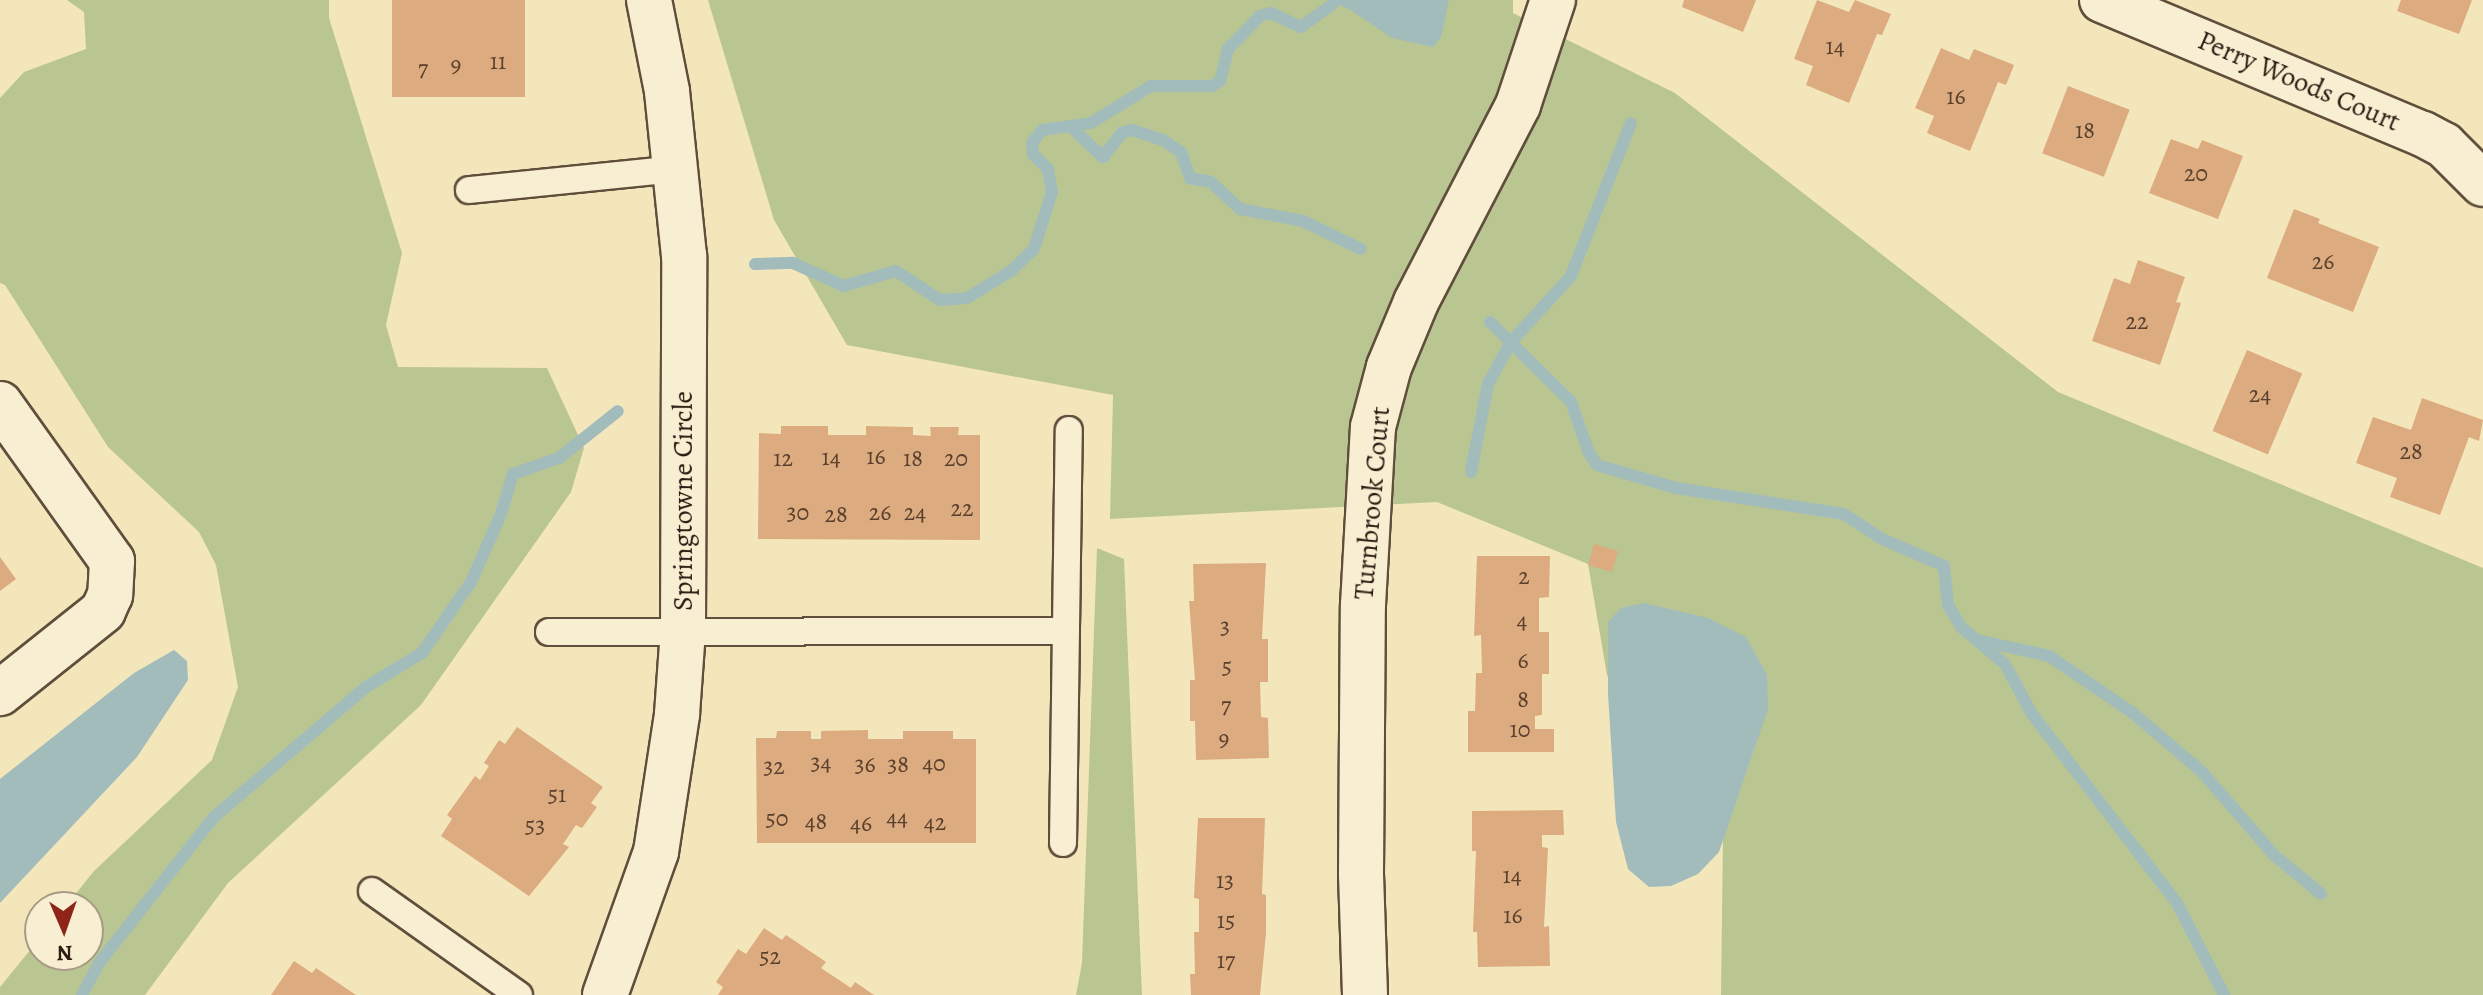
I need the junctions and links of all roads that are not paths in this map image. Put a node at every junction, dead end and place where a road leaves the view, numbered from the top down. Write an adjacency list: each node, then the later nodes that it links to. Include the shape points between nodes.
1 (649, 0): 4 (street, Springtowne Circle)
2 (1553, 0): 17 (street, Turnbrook Court, via 1518,105 1416,302 1389,367 1373,427 1363,605)
3 (2102, 0): 5 (street, Perry Woods Court, via 2423,134 2444,145)
4 (677, 169): 6 (lane); 9 (street, Springtowne Circle, via 684,256)
5 (2483, 184)
6 (469, 190)
7 (0, 404): 12 (street, via 112,561 110,595 103,611)
8 (1069, 430): 10 (lane)
9 (683, 631): 10 (lane); 11 (lane); 16 (street, Springtowne Circle, via 677,714 656,852)
10 (1066, 631): 13 (lane)
11 (549, 632)
12 (0, 693)
13 (1063, 843)
14 (372, 891): 15 (lane)
15 (519, 995)
16 (605, 995)
17 (1365, 995)

